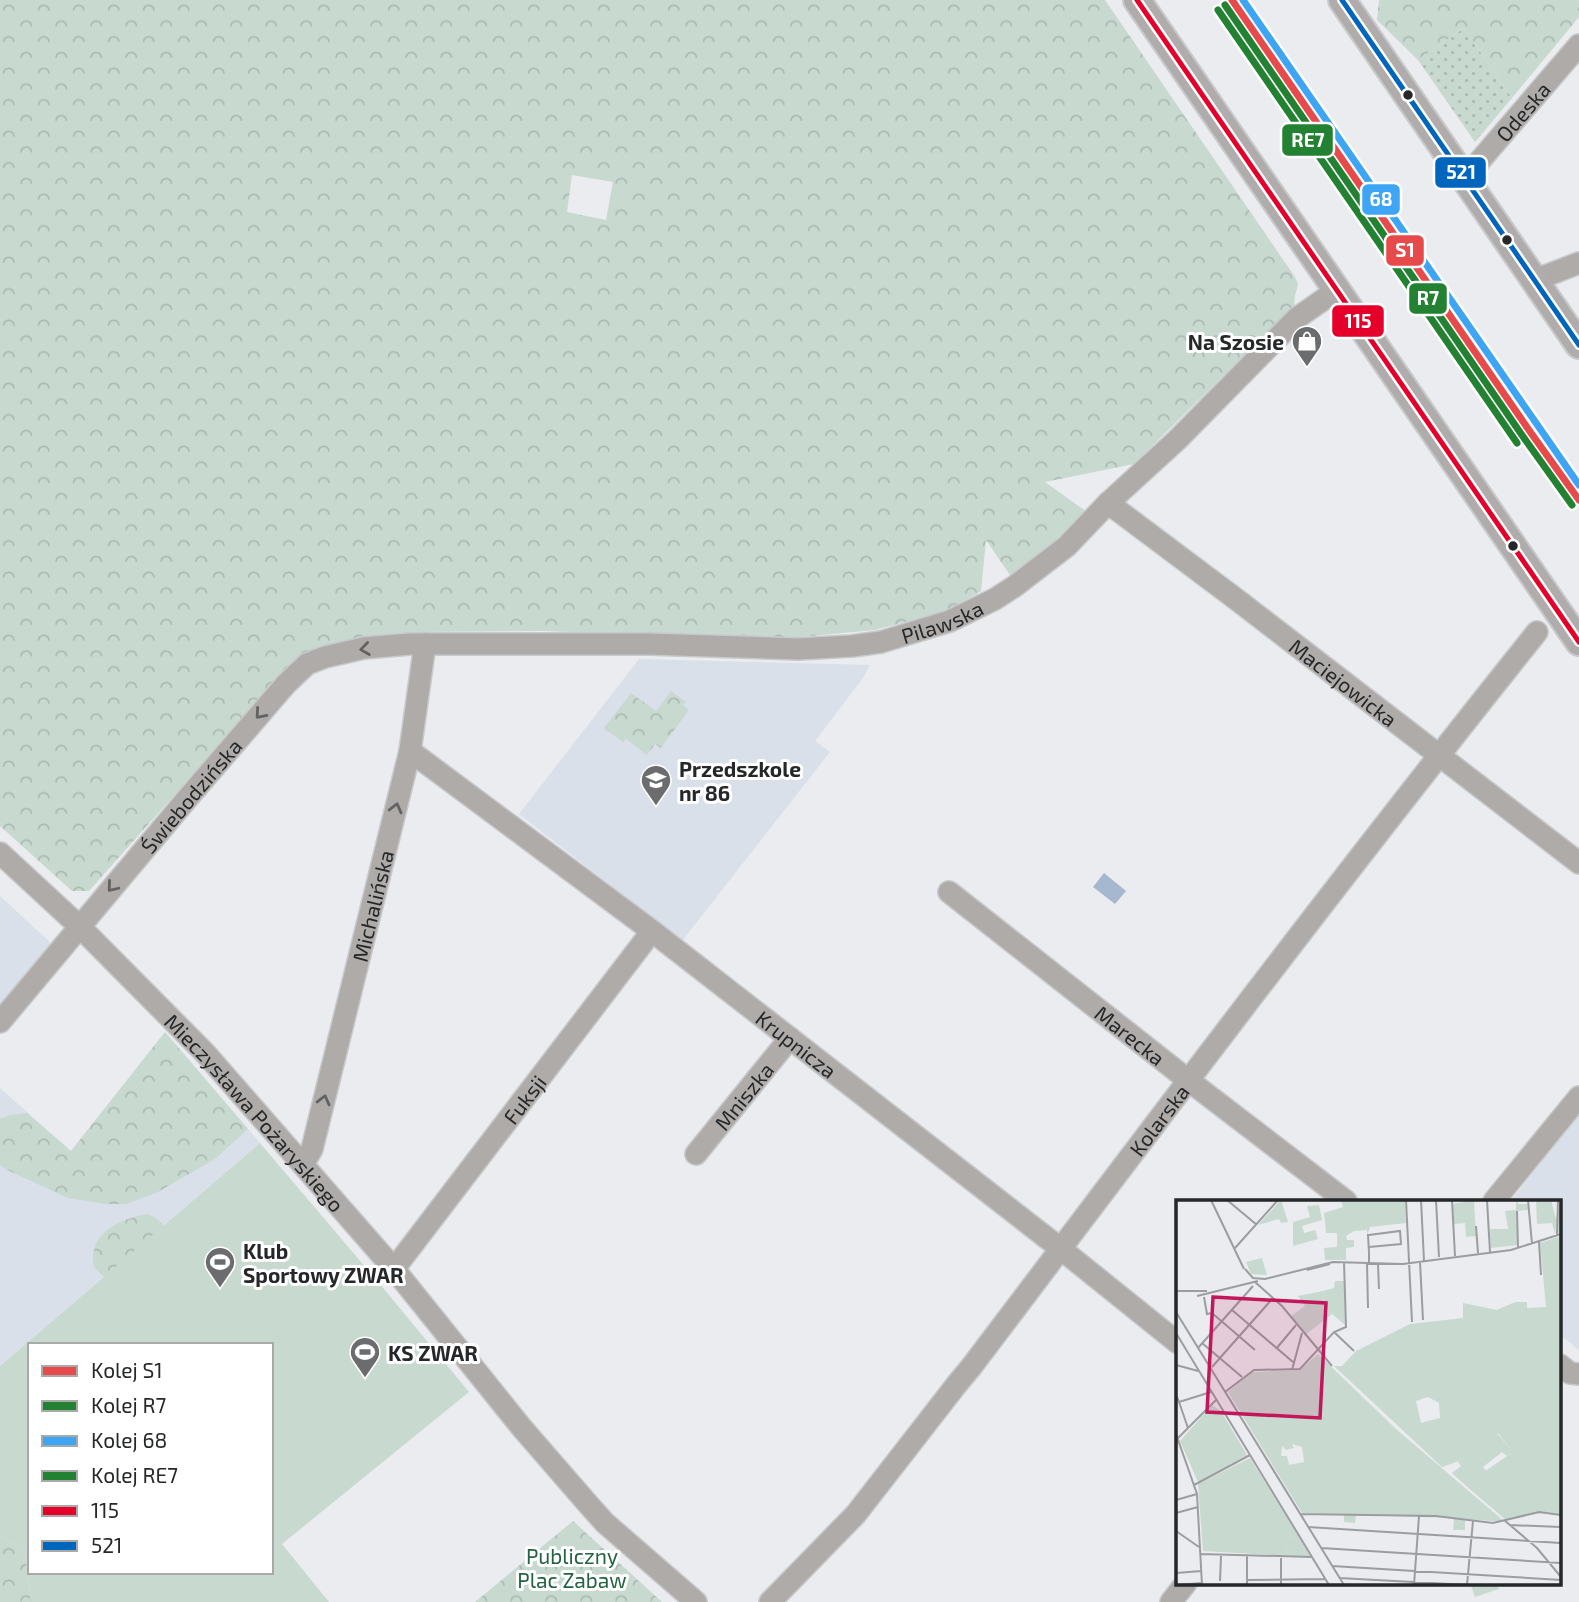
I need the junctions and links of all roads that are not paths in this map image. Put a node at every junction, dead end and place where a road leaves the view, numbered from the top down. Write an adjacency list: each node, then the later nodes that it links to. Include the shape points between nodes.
1 (1137, 0): 7 (main road)
2 (1342, 0): 4 (main road)
3 (1579, 45): 4 (street, Odeska)
4 (1463, 176): 6 (main road)
5 (1579, 263): 6 (street)
6 (1535, 280): 8 (main road)
7 (1337, 290): 9 (street, Pilawska, via 1297,318); 11 (main road)
8 (1579, 345)
9 (1108, 503): 12 (street, Pilawska, via 1067,546 995,599 950,621 881,642 798,649); 14 (street, Maciejowicka)
10 (1537, 632): 14 (street, Kolarska)
11 (1579, 642)
12 (425, 644): 13 (street, Michalińska); 18 (street, Świebodzińska, one-way to 18, via 364,648 307,664)
13 (411, 751): 19 (street, Krupnicza); 25 (street, Michalińska, one-way to 13, via 312,1149)
14 (1439, 755): 16 (street, Maciejowicka); 22 (street, Kolarska)
15 (0, 853): 18 (street, Mieczysława Pożaryskiego)
16 (1579, 863)
17 (948, 892): 22 (street, Marecka)
18 (79, 926): 20 (street, Świebodzińska); 25 (street, Mieczysława Pożaryskiego, via 205,1054)
19 (652, 931): 21 (street, Krupnicza); 29 (street, Fuksji)
20 (0, 1022)
21 (790, 1038): 24 (street, Mniszka); 28 (street, Krupnicza)
22 (1188, 1080): 26 (street, Marecka); 28 (street, Kolarska)
23 (1579, 1097): 27 (street)
24 (696, 1154)
25 (303, 1164): 29 (street, Mieczysława Pożaryskiego)
26 (1345, 1200)
27 (1495, 1200)
28 (1061, 1249): 30 (street, Krupnicza); 35 (street, Kolarska, via 856,1514)
29 (394, 1269): 34 (street, Mieczysława Pożaryskiego, via 605,1523)
30 (1176, 1341)
31 (1562, 1367): 32 (street)
32 (1579, 1374)
33 (1185, 1584): 36 (street)
34 (696, 1602)
35 (770, 1602)
36 (1171, 1602)

